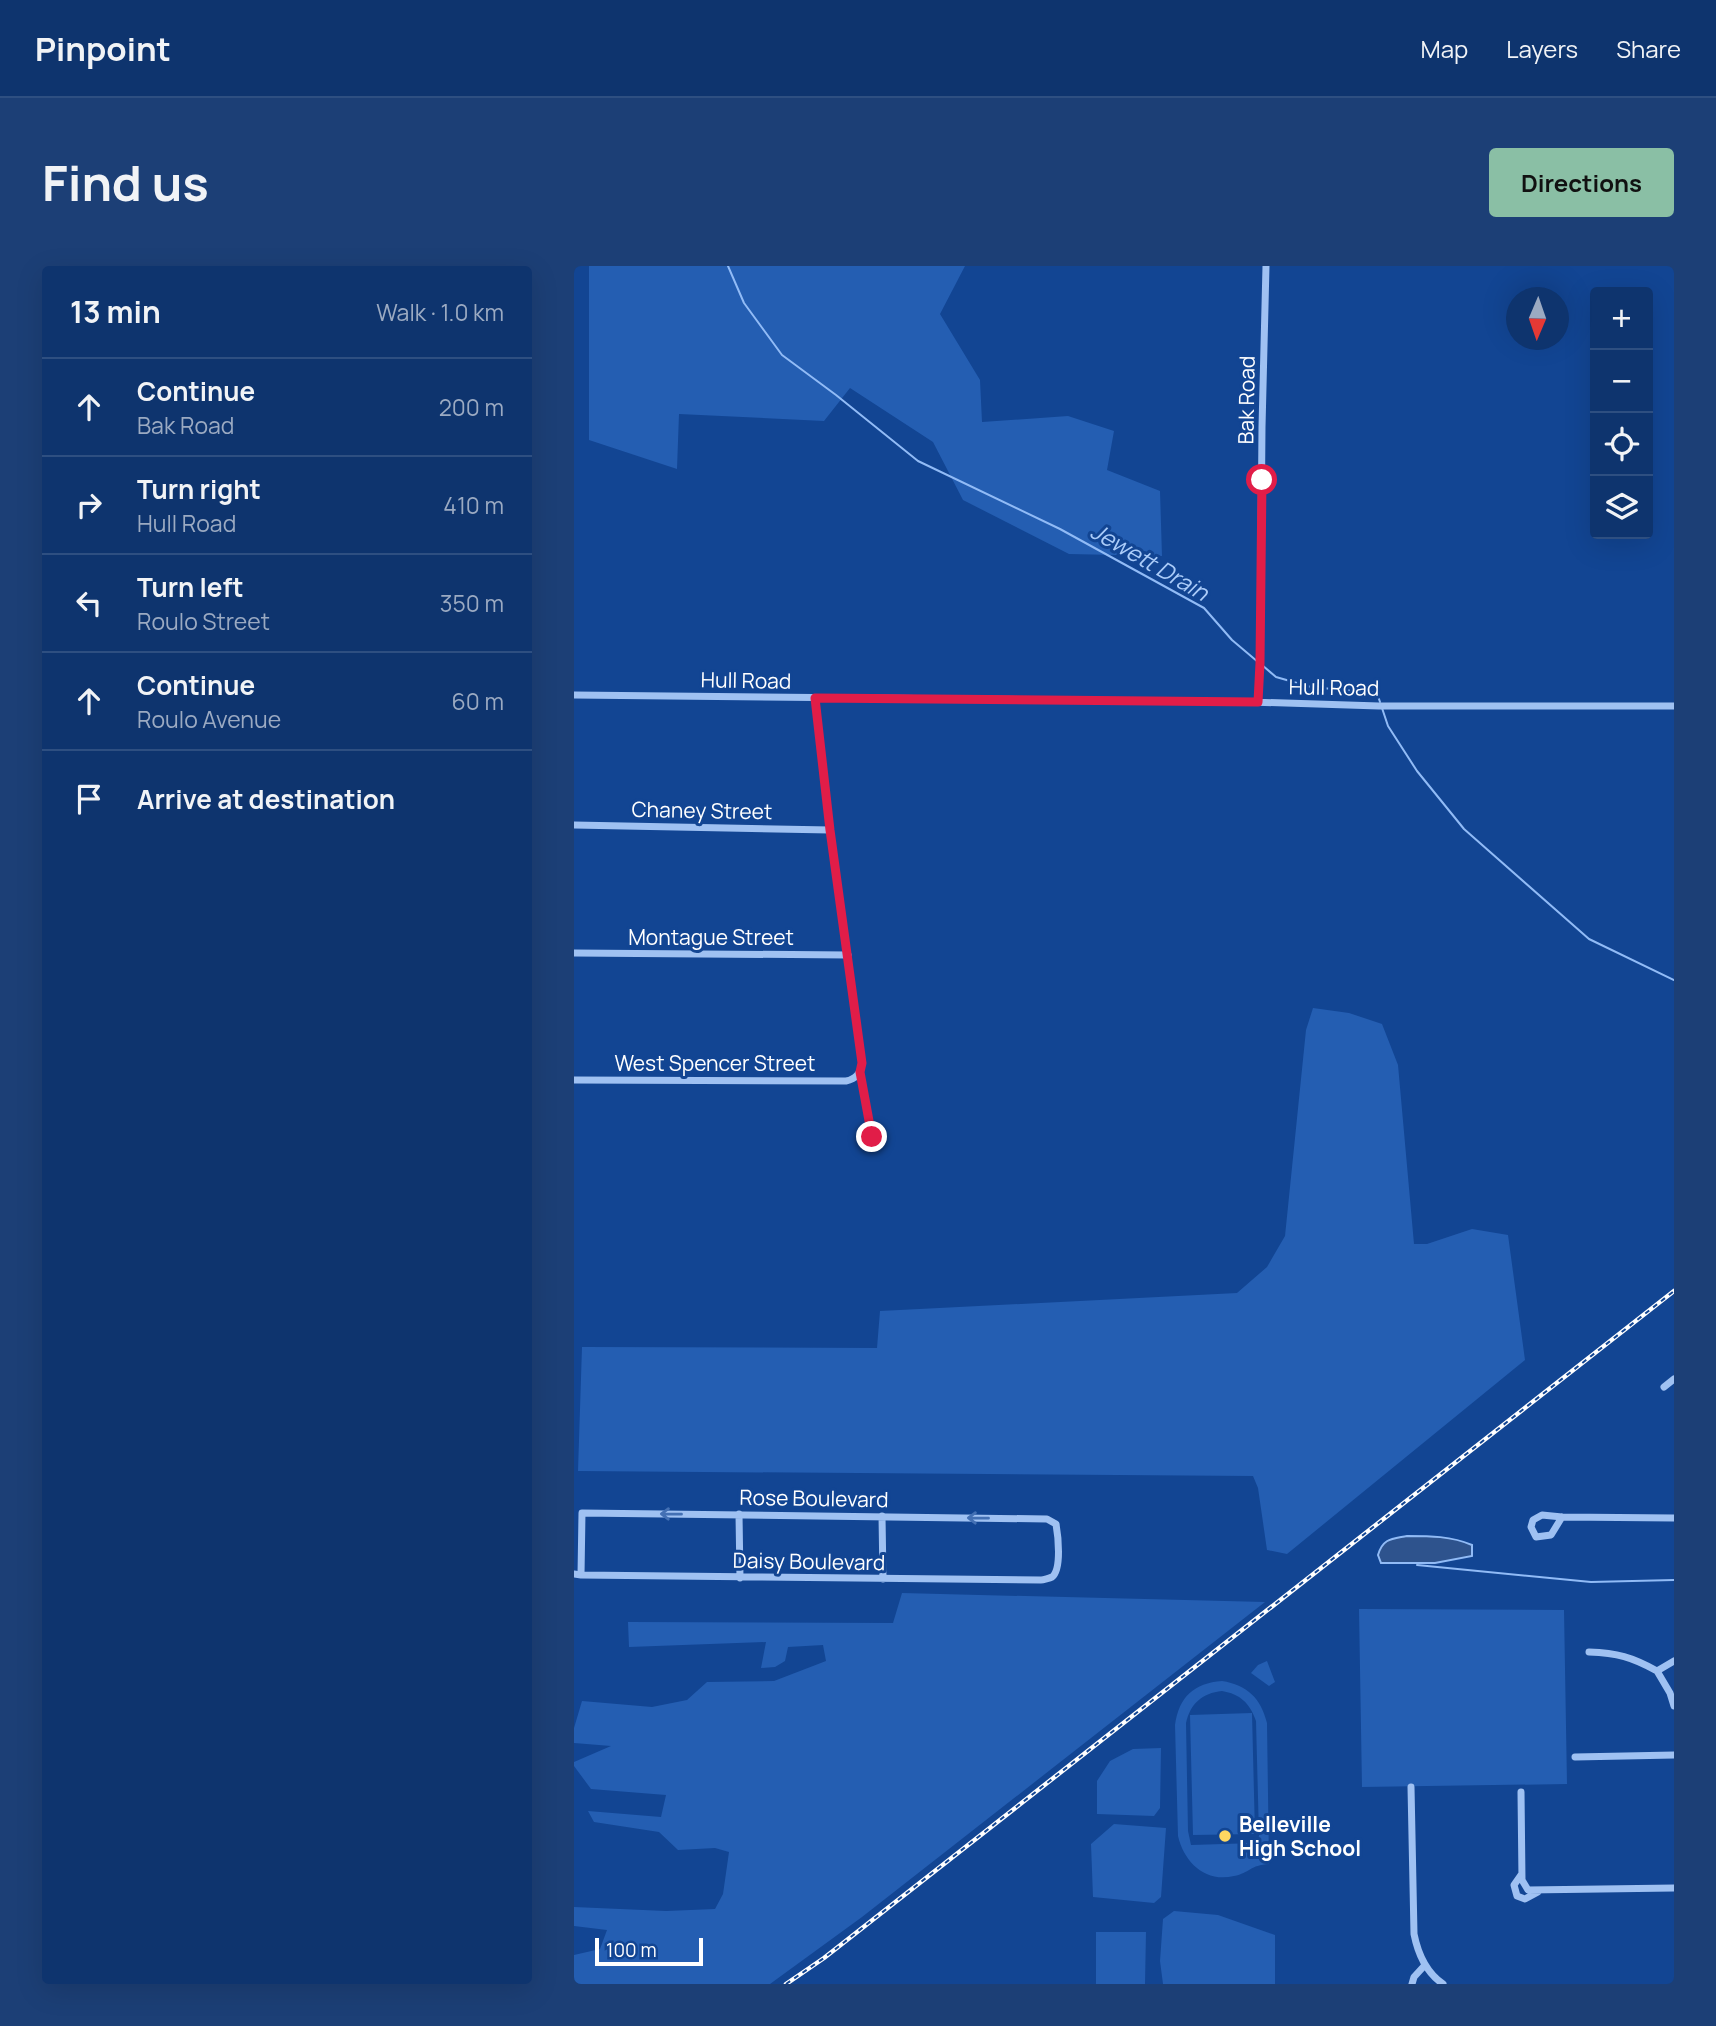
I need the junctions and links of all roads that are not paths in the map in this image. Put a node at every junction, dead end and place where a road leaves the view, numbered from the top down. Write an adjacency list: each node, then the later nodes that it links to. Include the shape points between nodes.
1 (1266, 266): 4 (street, Bak Road)
2 (574, 695): 3 (street, Hull Road)
3 (815, 698): 4 (street, Hull Road); 7 (street)
4 (1258, 702): 5 (street, Hull Road)
5 (1674, 706)
6 (574, 825): 7 (street, Chaney Street)
7 (830, 830): 9 (street)
8 (574, 953): 9 (street, Montague Street)
9 (848, 955): 10 (street, via 862,1063)
10 (857, 1075): 11 (street, West Spencer Street, via 846,1081); 12 (street)
11 (574, 1080)
12 (872, 1137)
13 (1674, 1379): 14 (street)
14 (1664, 1387)
15 (739, 1514): 16 (street, Rose Boulevard); 19 (street, Rose Boulevard, one-way to 19, via 582,1513); 20 (street)
16 (883, 1516): 21 (street); 22 (street, Rose Boulevard, one-way to 16, via 1056,1573 1058,1561 1056,1524 1046,1519)
17 (1562, 1517): 18 (street)
18 (1674, 1518)
19 (578, 1575): 20 (street, Daisy Boulevard)
20 (740, 1578): 21 (street, Daisy Boulevard)
21 (883, 1579): 22 (street, Daisy Boulevard)
22 (1044, 1580)
23 (1589, 1652): 25 (street, via 1622,1655)
24 (1674, 1661): 25 (street)
25 (1657, 1671): 26 (street)
26 (1674, 1706)
27 (1674, 1755): 28 (street)
28 (1575, 1757)
29 (1411, 1787): 34 (street, via 1414,1934)
30 (1521, 1792): 31 (street)
31 (1522, 1873): 33 (street, via 1528,1890); 33 (street, via 1514,1885 1517,1896 1525,1899)
32 (1674, 1888): 33 (street)
33 (1538, 1891)
34 (1425, 1965): 35 (street); 36 (street)
35 (1412, 1984)
36 (1442, 1984)

